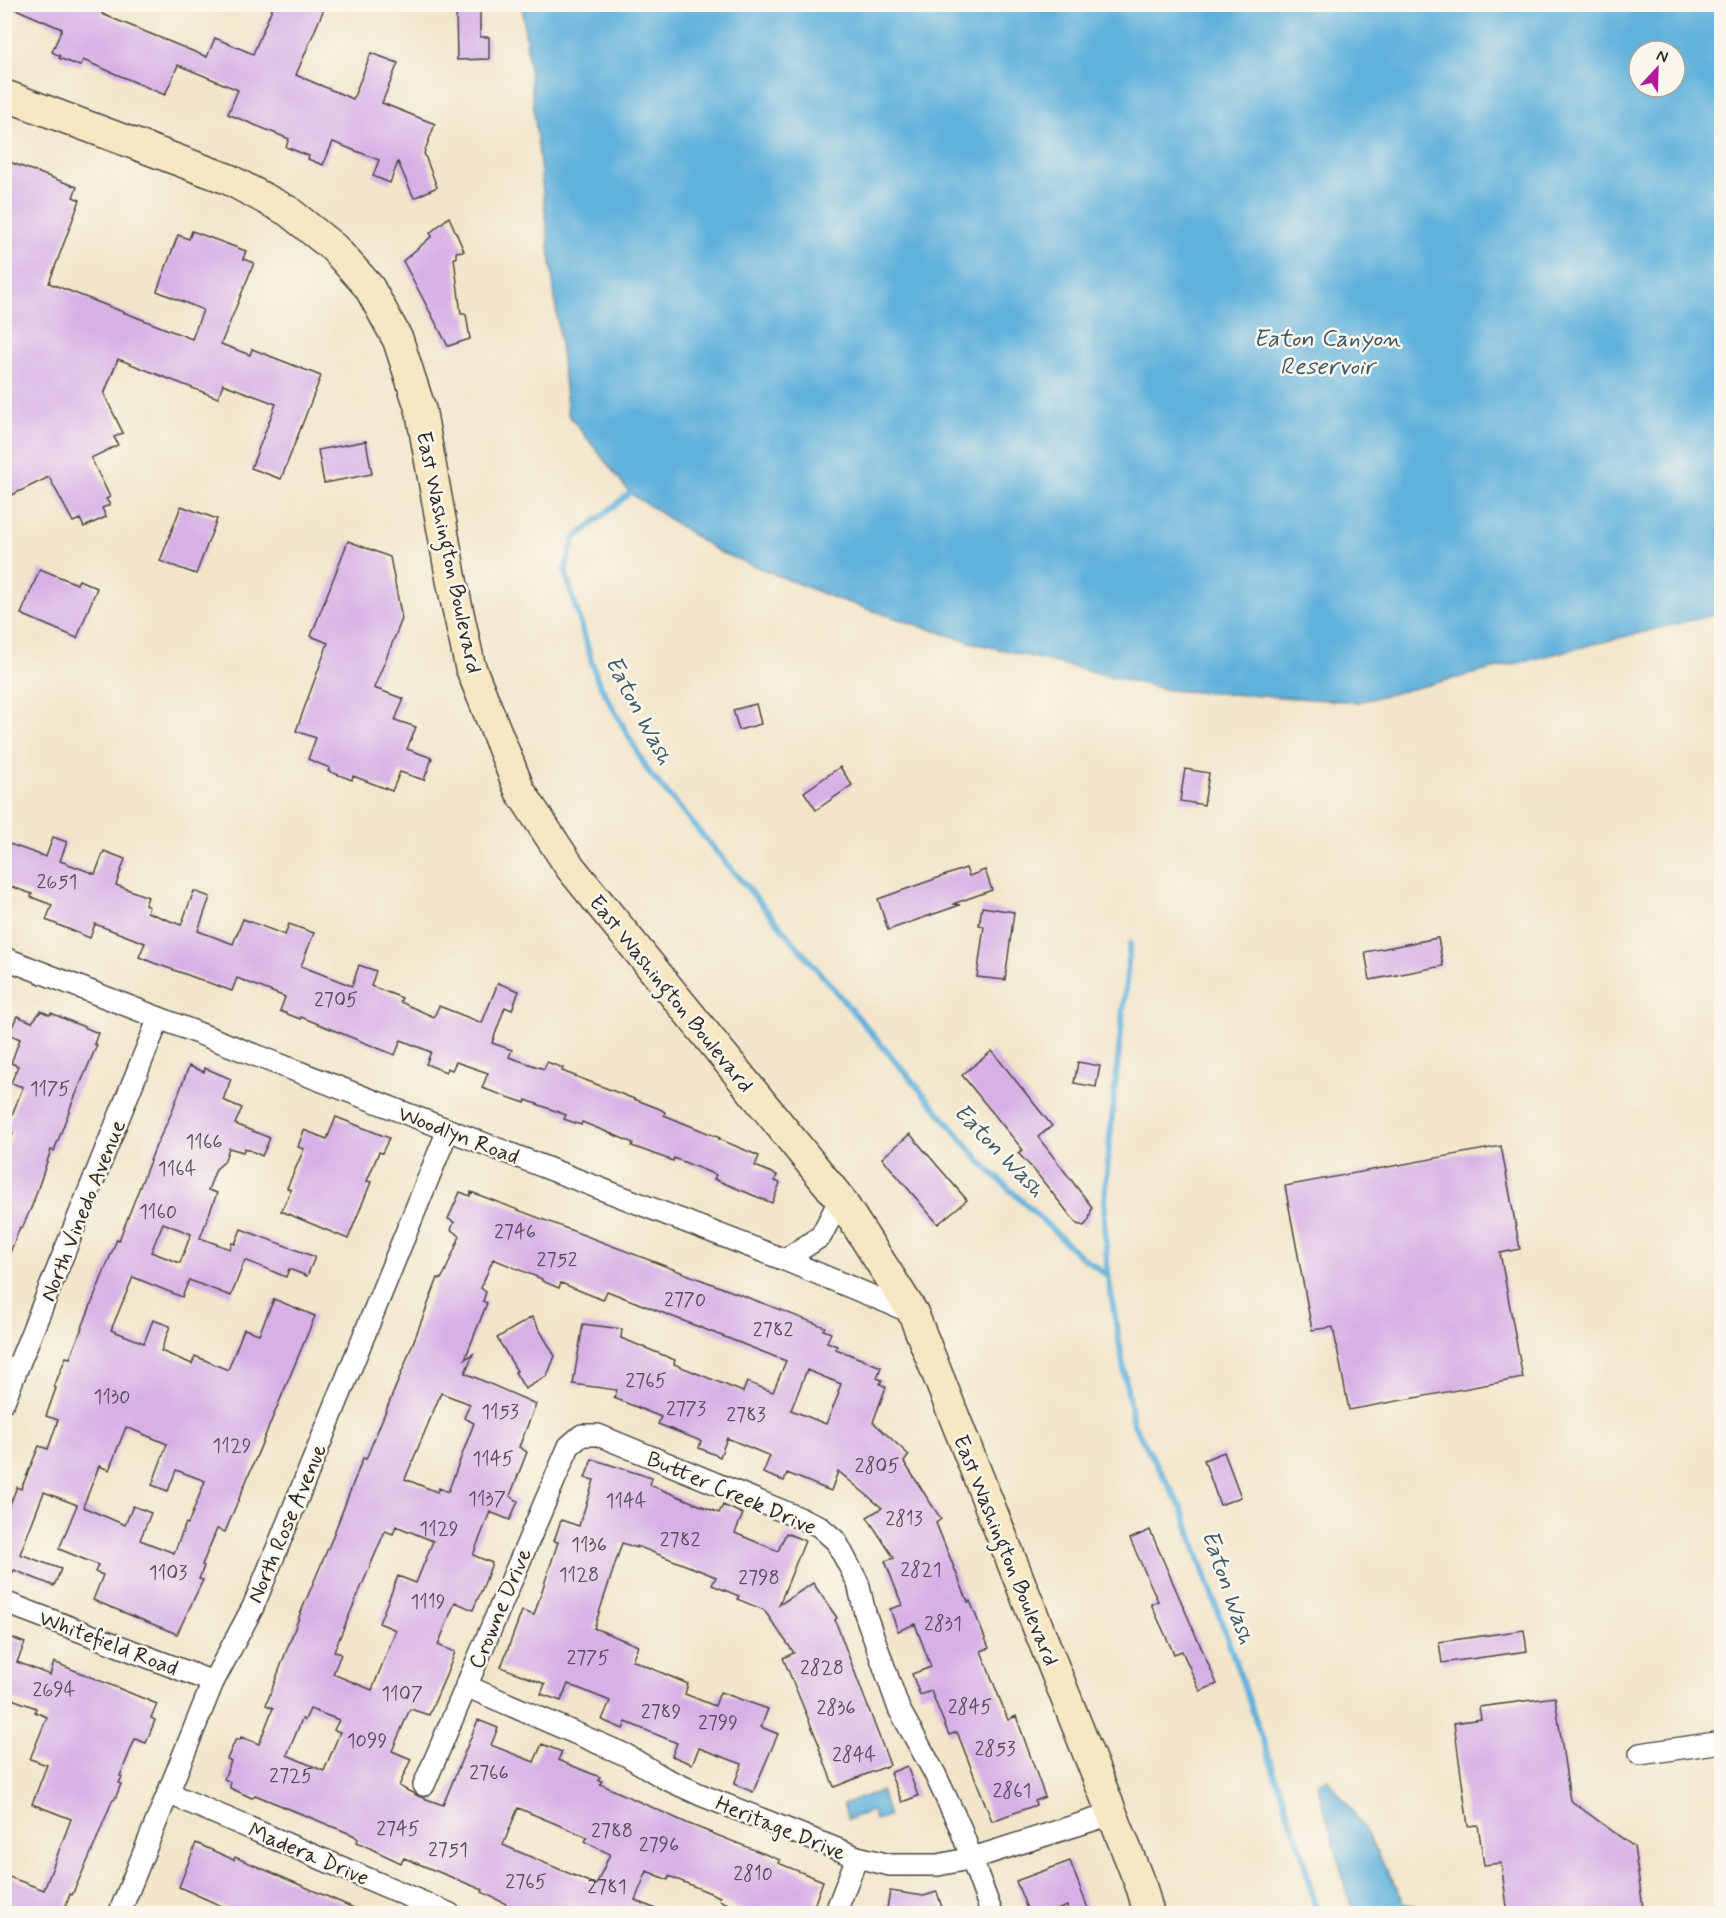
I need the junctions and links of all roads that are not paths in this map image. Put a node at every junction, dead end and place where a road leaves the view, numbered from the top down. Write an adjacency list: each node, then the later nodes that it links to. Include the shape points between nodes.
1 (4, 95): 5 (main road, East Washington Boulevard, via 228,179 288,211 334,248 369,287 399,340 421,411 470,666 520,791 570,867)
2 (4, 958): 3 (street, Woodlyn Road)
3 (159, 1018): 4 (street, Woodlyn Road); 8 (street, North Vinedo Avenue)
4 (448, 1130): 6 (street, Woodlyn Road); 11 (street, North Rose Avenue, via 253,1607)
5 (840, 1199): 6 (street, via 820,1236); 7 (main road, East Washington Boulevard)
6 (785, 1260): 7 (street, Woodlyn Road)
7 (913, 1313): 17 (main road, East Washington Boulevard)
8 (4, 1401)
9 (582, 1435): 12 (street, Crowne Drive, via 569,1446); 19 (street, Butter Creek Drive, via 598,1435 819,1526 836,1541 858,1583 899,1709 934,1772)
10 (4, 1602): 11 (street, Whitefield Road)
11 (213, 1682): 16 (street, North Rose Avenue)
12 (466, 1686): 15 (street, Crowne Drive); 18 (street, Heritage Drive, via 626,1755 701,1796)
13 (1722, 1742): 14 (street)
14 (1640, 1754)
15 (424, 1785)
16 (168, 1793): 20 (street, North Rose Avenue); 21 (street, Madera Drive)
17 (1112, 1814): 19 (street, Heritage Drive); 24 (main road, East Washington Boulevard)
18 (857, 1857): 19 (street, Heritage Drive, via 890,1865 938,1865); 22 (street)
19 (973, 1858): 23 (street, Butter Creek Drive)
20 (119, 1914)
21 (450, 1914)
22 (835, 1914)
23 (992, 1914)
24 (1149, 1914)

